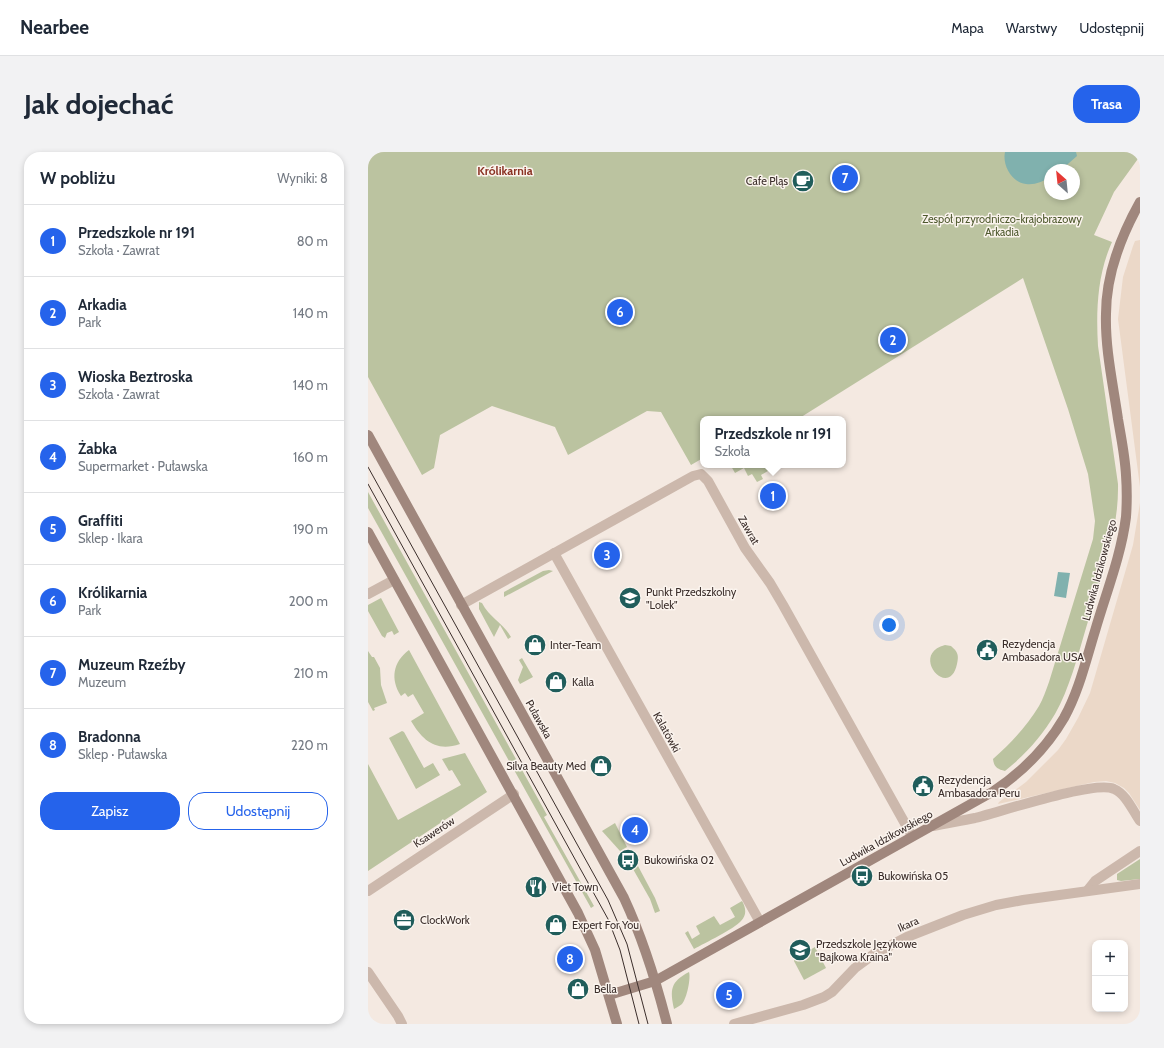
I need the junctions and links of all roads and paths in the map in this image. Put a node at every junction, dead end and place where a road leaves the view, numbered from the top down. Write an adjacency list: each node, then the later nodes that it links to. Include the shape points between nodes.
1 (1140, 202): 10 (main road, Ludwika Idzikowskiego, via 1120,242 1107,292 1106,314 1108,356 1126,473 1126,516 1120,546 1079,684 1059,726 1042,749 1014,777)
2 (368, 435): 7 (main road, Puławska)
3 (368, 532): 5 (main road)
4 (554, 553): 7 (street, Zawrat); 11 (street, Zawrat, via 697,474 704,476 745,548 780,599); 16 (street, Kalatówki)
5 (394, 580): 6 (street); 8 (main road)
6 (368, 594)
7 (461, 605): 18 (main road, Puławska, via 624,898 638,929)
8 (514, 794): 14 (street, Ksawerów); 19 (main road, via 578,912 595,950)
9 (1140, 821): 10 (street, via 1120,794 1107,786 1067,793 969,819)
10 (931, 826): 11 (main road, Ludwika Idzikowskiego)
11 (912, 836): 16 (main road, Ludwika Idzikowskiego)
12 (1140, 851): 15 (street, via 1095,881)
13 (1140, 884): 15 (street, Ikara)
14 (368, 891)
15 (1087, 891): 23 (street, Ikara, via 996,905 942,922 890,945 868,958 824,997)
16 (760, 922): 18 (main road, Ludwika Idzikowskiego)
17 (368, 972): 20 (street)
18 (655, 981): 19 (main road, Ludwika Idzikowskiego); 22 (main road, Puławska)
19 (608, 995): 21 (main road)
20 (402, 1024)
21 (617, 1024)
22 (666, 1024)
23 (734, 1024)

